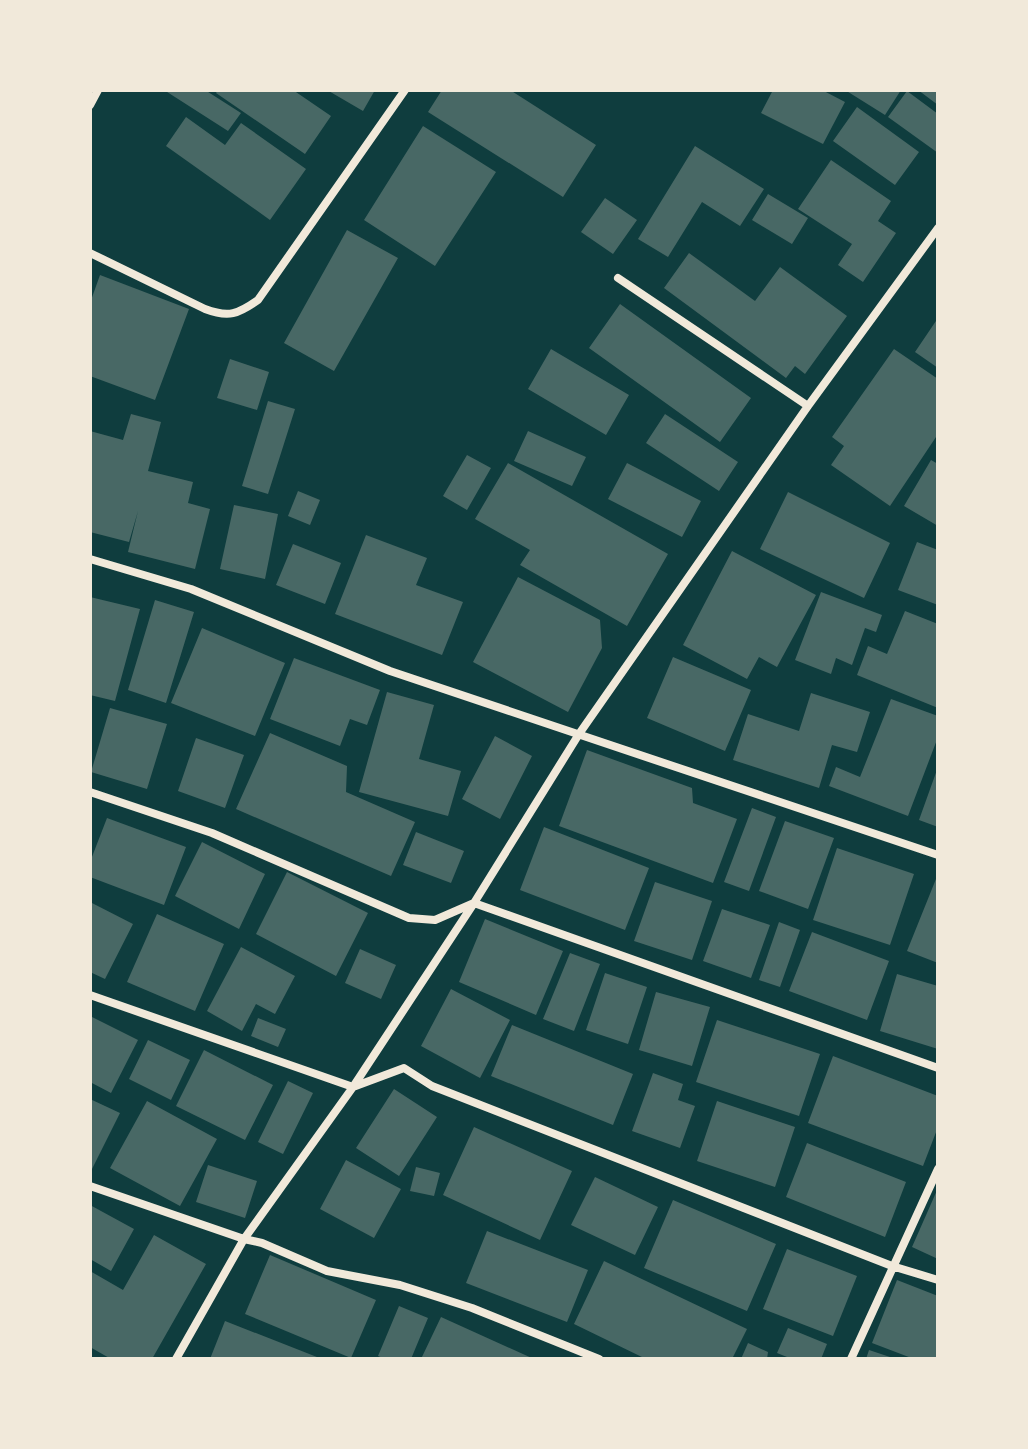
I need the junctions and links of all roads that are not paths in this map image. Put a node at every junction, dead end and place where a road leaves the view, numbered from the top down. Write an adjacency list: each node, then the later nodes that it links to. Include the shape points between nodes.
1 (98, 90): 3 (street)
2 (405, 90): 5 (street, via 258,300 237,315 222,316)
3 (90, 105)
4 (938, 228): 7 (street)
5 (90, 253)
6 (618, 278): 7 (street)
7 (808, 406): 9 (street)
8 (90, 559): 9 (street, via 191,589 390,671)
9 (579, 734): 11 (street); 12 (street)
10 (90, 792): 12 (street, via 212,833 409,918 435,920)
11 (938, 855)
12 (474, 903): 14 (street); 15 (street)
13 (90, 995): 15 (street)
14 (938, 1068)
15 (353, 1087): 18 (street); 19 (street, via 404,1068 432,1086)
16 (938, 1169): 19 (street)
17 (90, 1186): 18 (street)
18 (244, 1239): 21 (street); 22 (street, via 327,1271 400,1285 472,1308)
19 (892, 1266): 20 (street); 23 (street)
20 (938, 1280)
21 (176, 1359)
22 (599, 1359)
23 (851, 1359)

